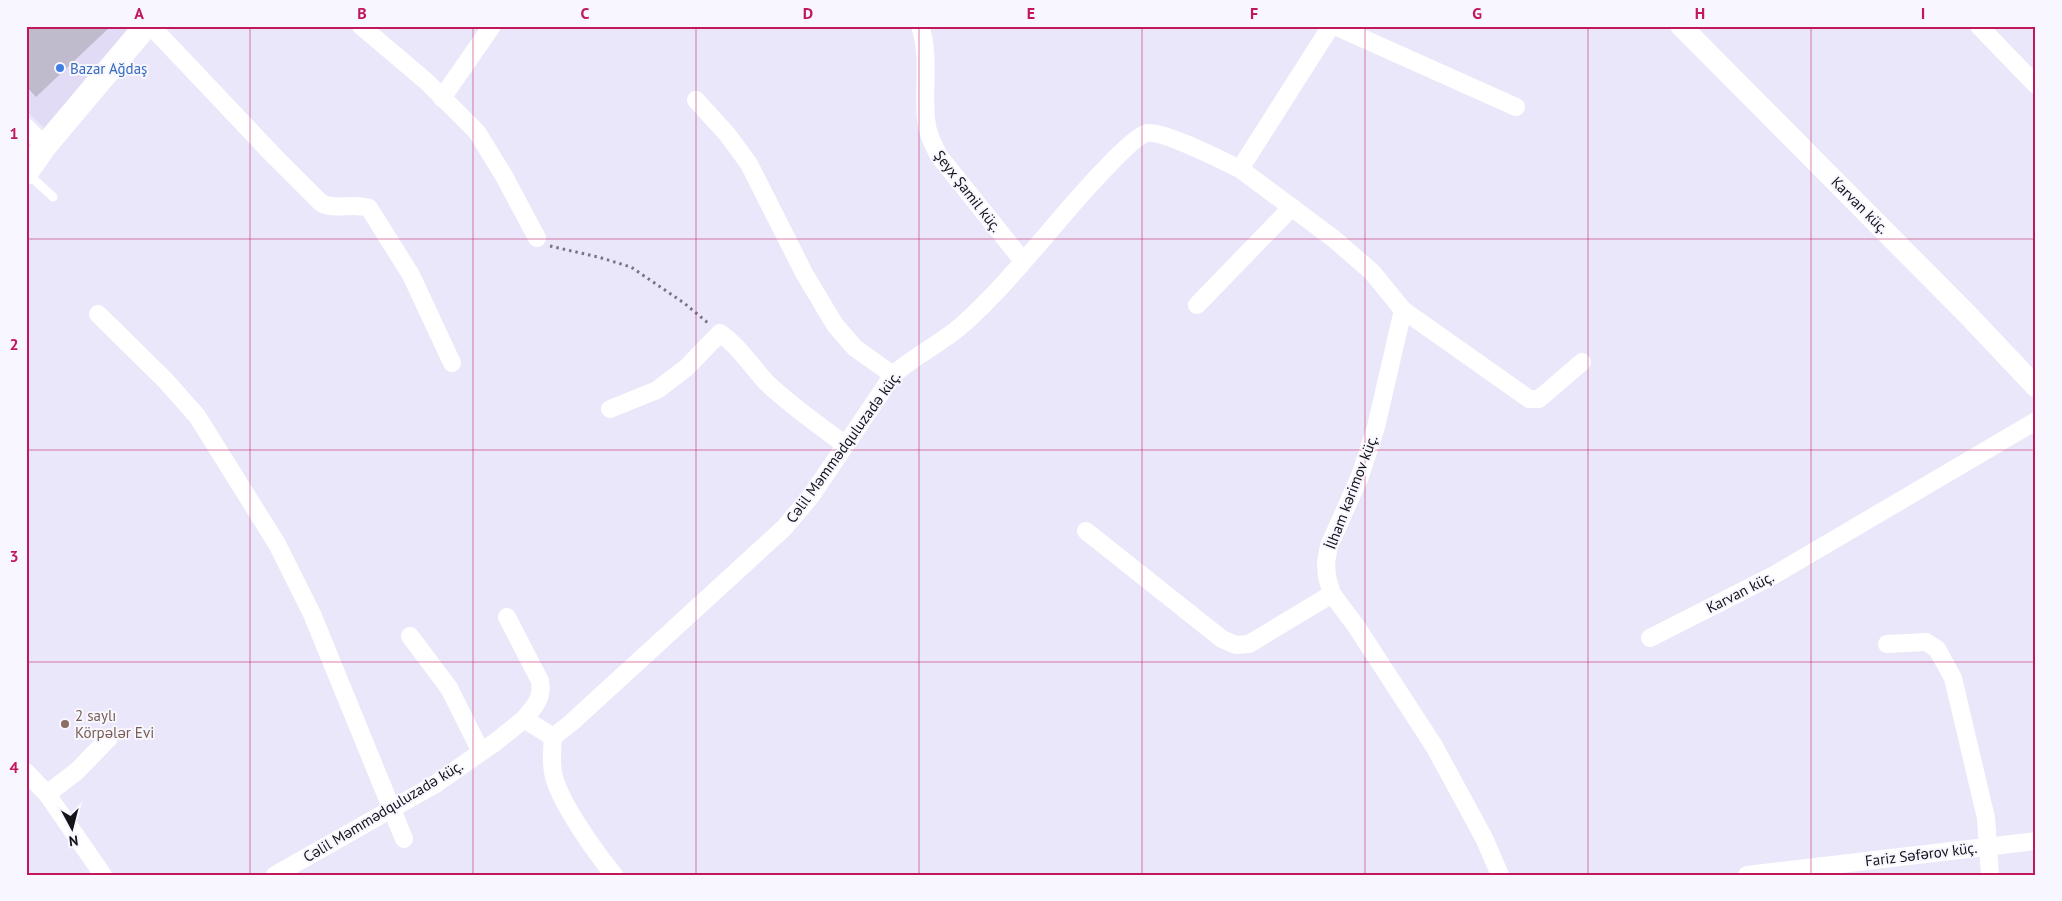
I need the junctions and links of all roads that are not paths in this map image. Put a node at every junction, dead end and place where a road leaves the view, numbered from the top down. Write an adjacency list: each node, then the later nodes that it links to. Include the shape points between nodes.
1 (146, 26): 14 (main road)
2 (151, 26): 24 (street, via 321,202 328,207 369,208 411,275)
3 (361, 26): 10 (street)
4 (492, 26): 10 (street)
5 (920, 26): 20 (street, Şeyx Şamil küç., via 930,138 939,156)
6 (1333, 26): 12 (street); 15 (street)
7 (1682, 26): 27 (street, Karvan küç.)
8 (1979, 26): 9 (street)
9 (2036, 85)
10 (442, 98): 19 (street, via 478,132)
11 (696, 100): 26 (street, via 749,164 804,273 835,325 855,348)
12 (1516, 107)
13 (26, 127): 14 (street)
14 (46, 146): 16 (main road)
15 (1240, 168): 18 (street); 20 (street, Cəlil Məmmədquluzadə küç., via 1164,136 1142,135 1093,182)
16 (26, 173): 17 (lane)
17 (53, 197)
18 (1292, 207): 21 (street); 22 (street, via 1372,272)
19 (537, 238)
20 (1023, 261): 26 (street, Cəlil Məmmədquluzadə küç., via 960,327)
21 (1197, 305)
22 (1402, 310): 25 (street, via 1529,399 1539,399); 32 (street, İlham kərimov küç., via 1373,435 1360,476 1329,546 1326,562)
23 (98, 314): 43 (street, via 197,416 277,544 312,614)
24 (452, 362)
25 (1582, 362)
26 (893, 375): 30 (street, Cəlil Məmmədquluzadə küç.)
27 (2036, 386)
28 (610, 408): 30 (street, via 657,390 686,368 720,333 788,402)
29 (2036, 421): 35 (street, Karvan küç., via 1774,575)
30 (845, 445): 38 (street, Cəlil Məmmədquluzadə küç., via 811,496 784,528)
31 (1086, 531): 32 (street, via 1222,639 1236,645 1249,644)
32 (1332, 594): 50 (street, İlham kərimov küç., via 1434,746 1484,838)
33 (507, 617): 37 (street, Cəlil Məmmədquluzadə küç., via 540,682 540,701)
34 (410, 636): 40 (street, via 449,688)
35 (1650, 638)
36 (1887, 644): 46 (street, via 1926,642 1938,649 1953,678 1986,818)
37 (524, 719): 38 (street); 40 (street, Cəlil Məmmədquluzadə küç.)
38 (553, 737): 49 (street, via 553,772 558,788 581,830)
39 (109, 738): 42 (street, via 77,771)
40 (481, 752): 43 (street, Cəlil Məmmədquluzadə küç., via 434,785)
41 (26, 772): 42 (street)
42 (46, 794): 47 (street)
43 (390, 809): 44 (street); 48 (street, Cəlil Məmmədquluzadə küç.)
44 (404, 839)
45 (2036, 841): 46 (street, Fariz Səfərov küç.)
46 (1988, 846): 51 (street, Fariz Səfərov küç.); 52 (street)
47 (103, 875)
48 (276, 875)
49 (614, 875)
50 (1500, 875)
51 (1747, 875)
52 (1990, 875)

